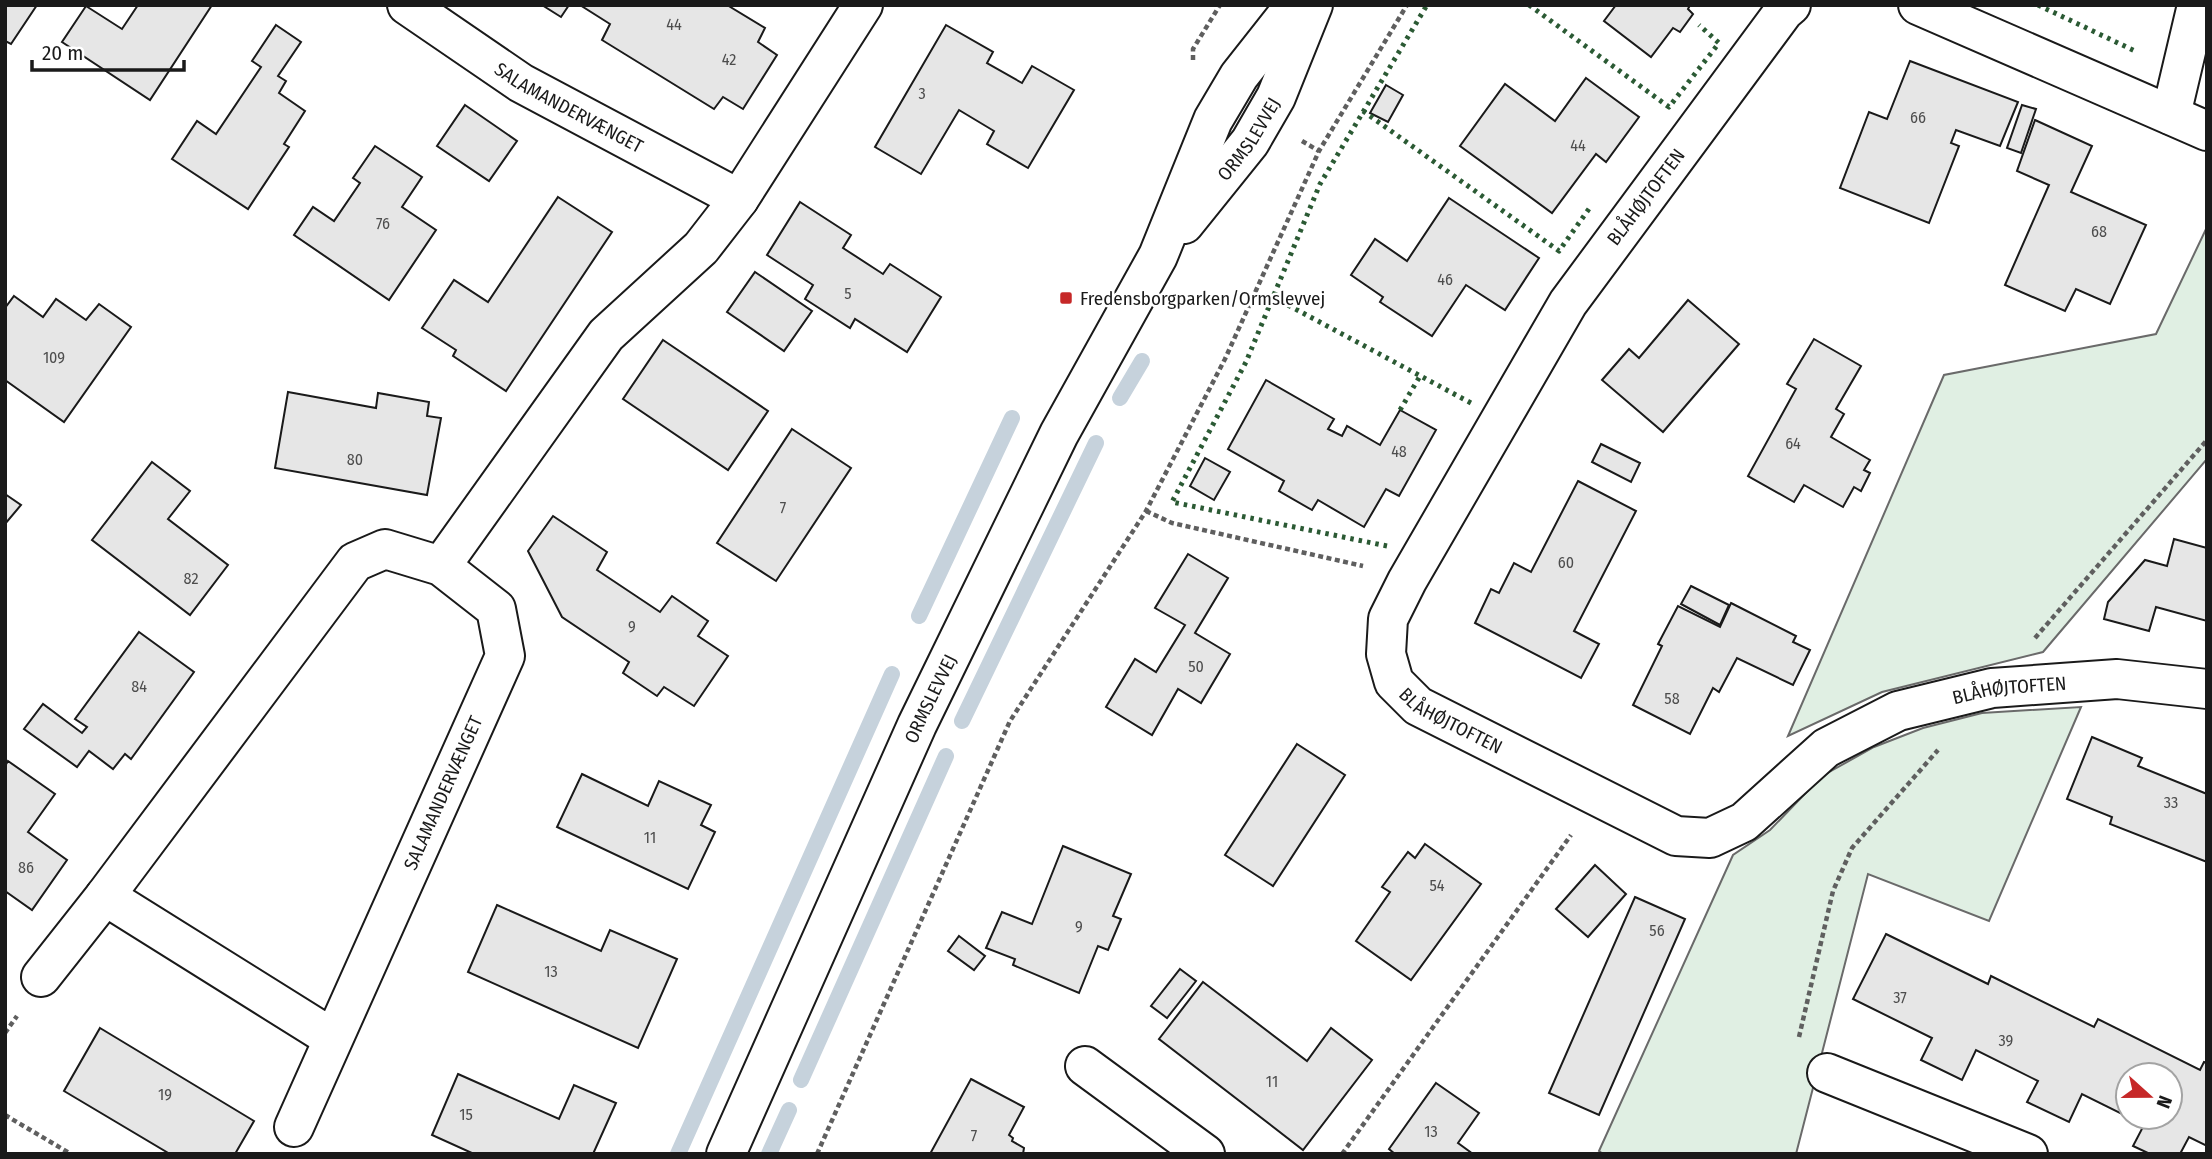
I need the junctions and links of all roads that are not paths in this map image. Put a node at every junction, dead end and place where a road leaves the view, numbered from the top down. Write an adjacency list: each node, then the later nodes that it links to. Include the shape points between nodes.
1 (407, 5): 10 (street, SALAMANDERVÆNGET, via 521,83)
2 (863, 5): 10 (street)
3 (1295, 5): 11 (street, ORMSLEVVEJ, via 1225,98)
4 (1313, 5): 11 (street, ORMSLEVVEJ, via 1276,97 1250,142)
5 (1791, 5): 13 (street, BLÅHØJTOFTEN, via 1568,303 1388,619 1385,654 1394,681 1418,706 1598,798 1676,836 1710,838 1744,822 1826,748 1898,711 1992,688 2117,679)
6 (2197, 5): 8 (street)
7 (1937, 9): 8 (street)
8 (2171, 115): 9 (street)
9 (2207, 131)
10 (739, 199): 12 (street, via 701,248 606,335)
11 (1158, 256): 20 (street, ORMSLEVVEJ, via 1059,434 917,724)
12 (440, 566): 14 (street, SALAMANDERVÆNGET, via 385,549 355,562); 16 (street, SALAMANDERVÆNGET, via 496,609 505,656)
13 (2207, 689)
14 (105, 896): 15 (street, SALAMANDERVÆNGET); 16 (street)
15 (41, 977)
16 (332, 1038): 19 (street, SALAMANDERVÆNGET)
17 (1085, 1066): 21 (street)
18 (1827, 1073): 22 (street)
19 (293, 1127)
20 (726, 1154)
21 (1205, 1154)
22 (2028, 1154)

